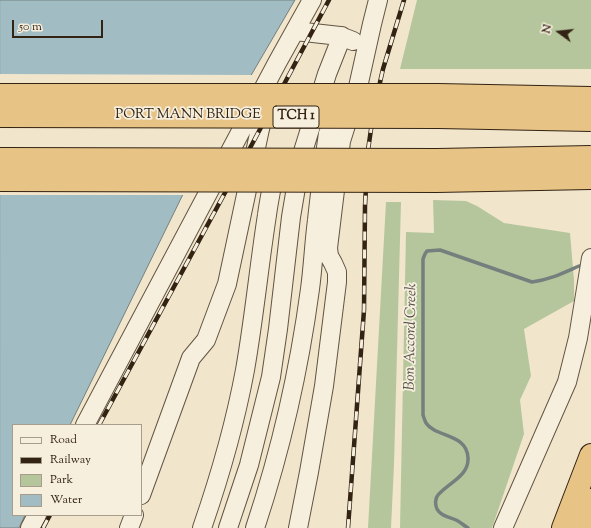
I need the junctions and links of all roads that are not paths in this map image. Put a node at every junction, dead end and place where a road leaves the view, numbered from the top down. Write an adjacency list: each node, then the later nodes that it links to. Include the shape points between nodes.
1 (312, 0): 3 (lane)
2 (378, 0): 5 (lane)
3 (295, 31): 4 (lane); 6 (lane)
4 (342, 36): 5 (lane); 27 (lane, via 327,74 301,158 270,377 249,465)
5 (367, 47): 29 (lane, via 341,141 328,248 337,282 324,386)
6 (277, 63): 18 (lane); 20 (lane, via 260,129 227,284 206,340 191,358)
7 (0, 95): 8 (highway, bridge, via 438,95)
8 (591, 98)
9 (0, 116): 10 (highway, PORT MANN BRIDGE / TCH 1, bridge)
10 (591, 120)
11 (328, 133): 28 (lane, via 310,288 294,381 276,458)
12 (278, 150): 26 (lane, via 245,372 225,458)
13 (591, 157): 14 (highway, bridge, via 437,160)
14 (0, 159)
15 (591, 178): 16 (highway, bridge, via 437,181)
16 (0, 180)
17 (591, 258): 30 (lane, via 578,338 567,382)
18 (86, 424)
19 (591, 455): 31 (highway)
20 (142, 492)
21 (591, 500): 32 (highway)
22 (36, 516): 24 (lane)
23 (134, 516): 25 (lane)
24 (30, 528)
25 (129, 528)
26 (202, 528)
27 (228, 528)
28 (254, 528)
29 (298, 528)
30 (503, 528)
31 (563, 528)
32 (581, 528)

